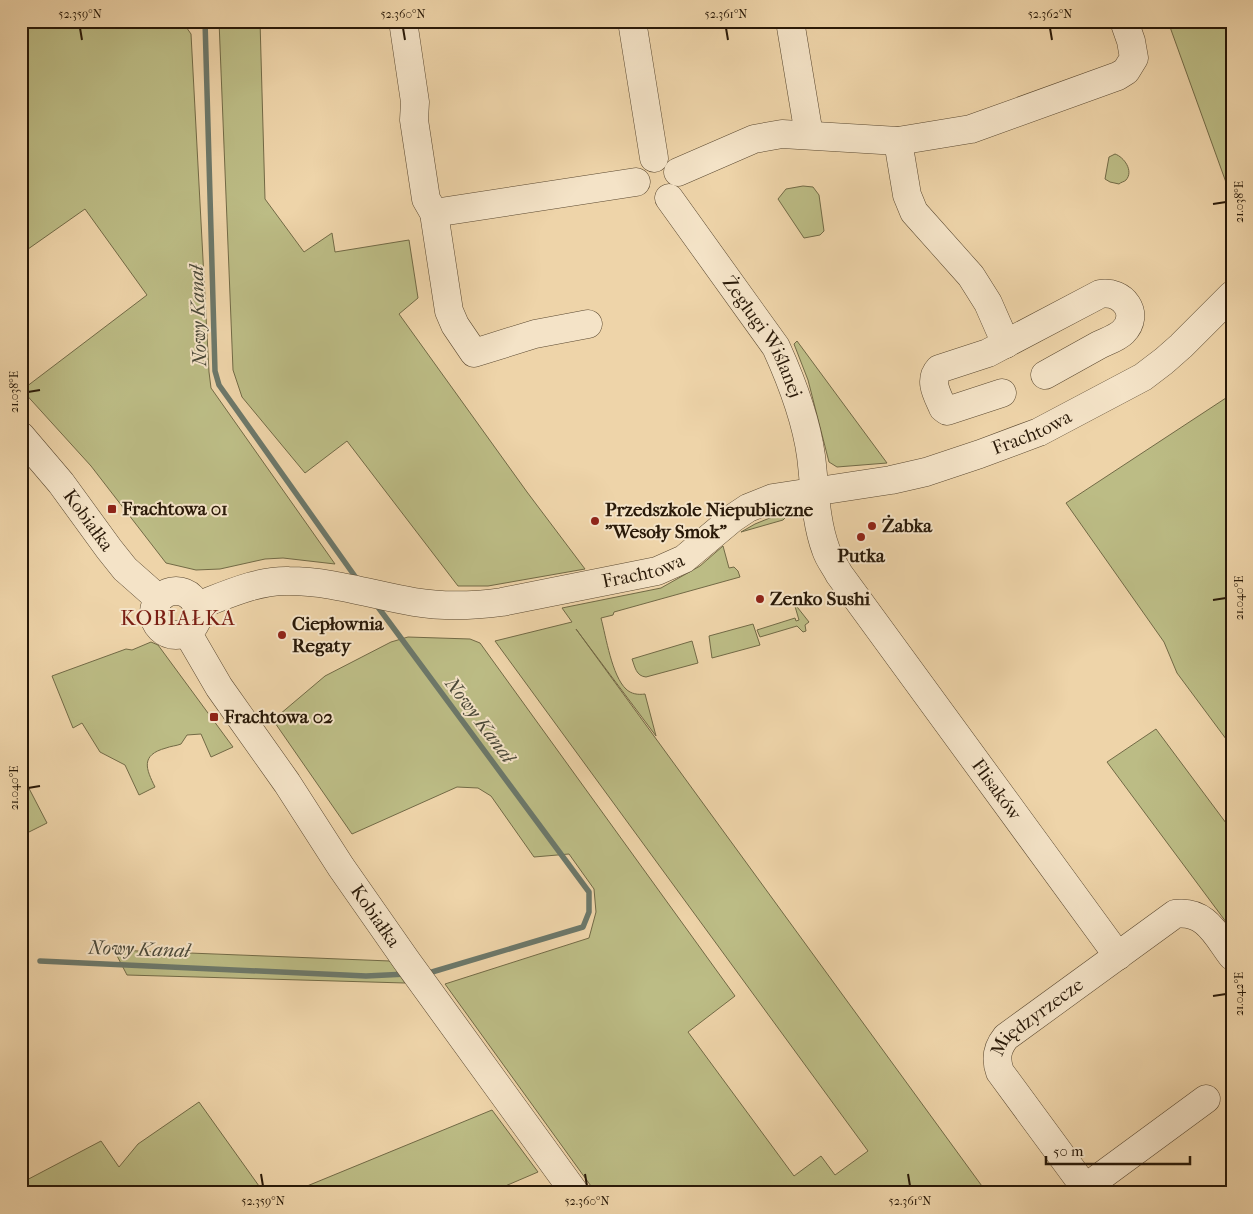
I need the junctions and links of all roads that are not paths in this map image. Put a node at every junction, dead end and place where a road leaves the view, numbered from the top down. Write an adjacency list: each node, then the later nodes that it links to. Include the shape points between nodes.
1 (403, 21): 11 (street, via 426,199)
2 (632, 21): 7 (street)
3 (790, 21): 5 (street)
4 (1124, 21): 6 (street, via 1134,58 1126,71 1118,76 971,129)
5 (809, 135): 6 (street); 8 (street, via 782,134 754,139)
6 (898, 141): 14 (street, via 907,195 914,212 971,276 988,303)
7 (654, 158): 8 (street, via 665,158); 9 (street, via 644,162)
8 (678, 172): 10 (street, via 678,187)
9 (636, 182): 10 (street, via 638,189 649,199); 11 (street)
10 (669, 198): 18 (street, Żeglugi Wiślanej, via 776,347 804,424 811,455)
11 (434, 213): 13 (street, via 449,311 474,353 535,334)
12 (1232, 294): 18 (street, Frachtowa, via 1157,366 1111,395 1039,432 926,472)
13 (588, 324)
14 (1006, 344): 15 (street, via 1100,294 1112,294 1124,300 1130,320 1122,333); 16 (street, via 938,370 933,380 947,411)
15 (1045, 375)
16 (1002, 393)
17 (21, 436): 19 (street, Kobiałka, via 125,568)
18 (813, 492): 20 (street, Frachtowa, via 773,498 748,508 684,559 657,571 502,602 460,606 415,602 312,582 278,582); 22 (street, Flisaków, via 827,552 839,574)
19 (159, 599): 20 (street, via 174,591 182,592 190,595); 21 (street, via 154,616 163,631 171,635)
20 (197, 606): 21 (street, via 198,619)
21 (188, 632): 26 (street, Kobiałka, via 219,686 341,867)
22 (1118, 956): 23 (street, via 1175,914 1184,913 1193,914 1208,924); 25 (street, Międzyrzecze, via 1006,1038 997,1053 1000,1072)
23 (1232, 956)
24 (1206, 1099): 25 (street)
25 (1087, 1191)
26 (575, 1193)

